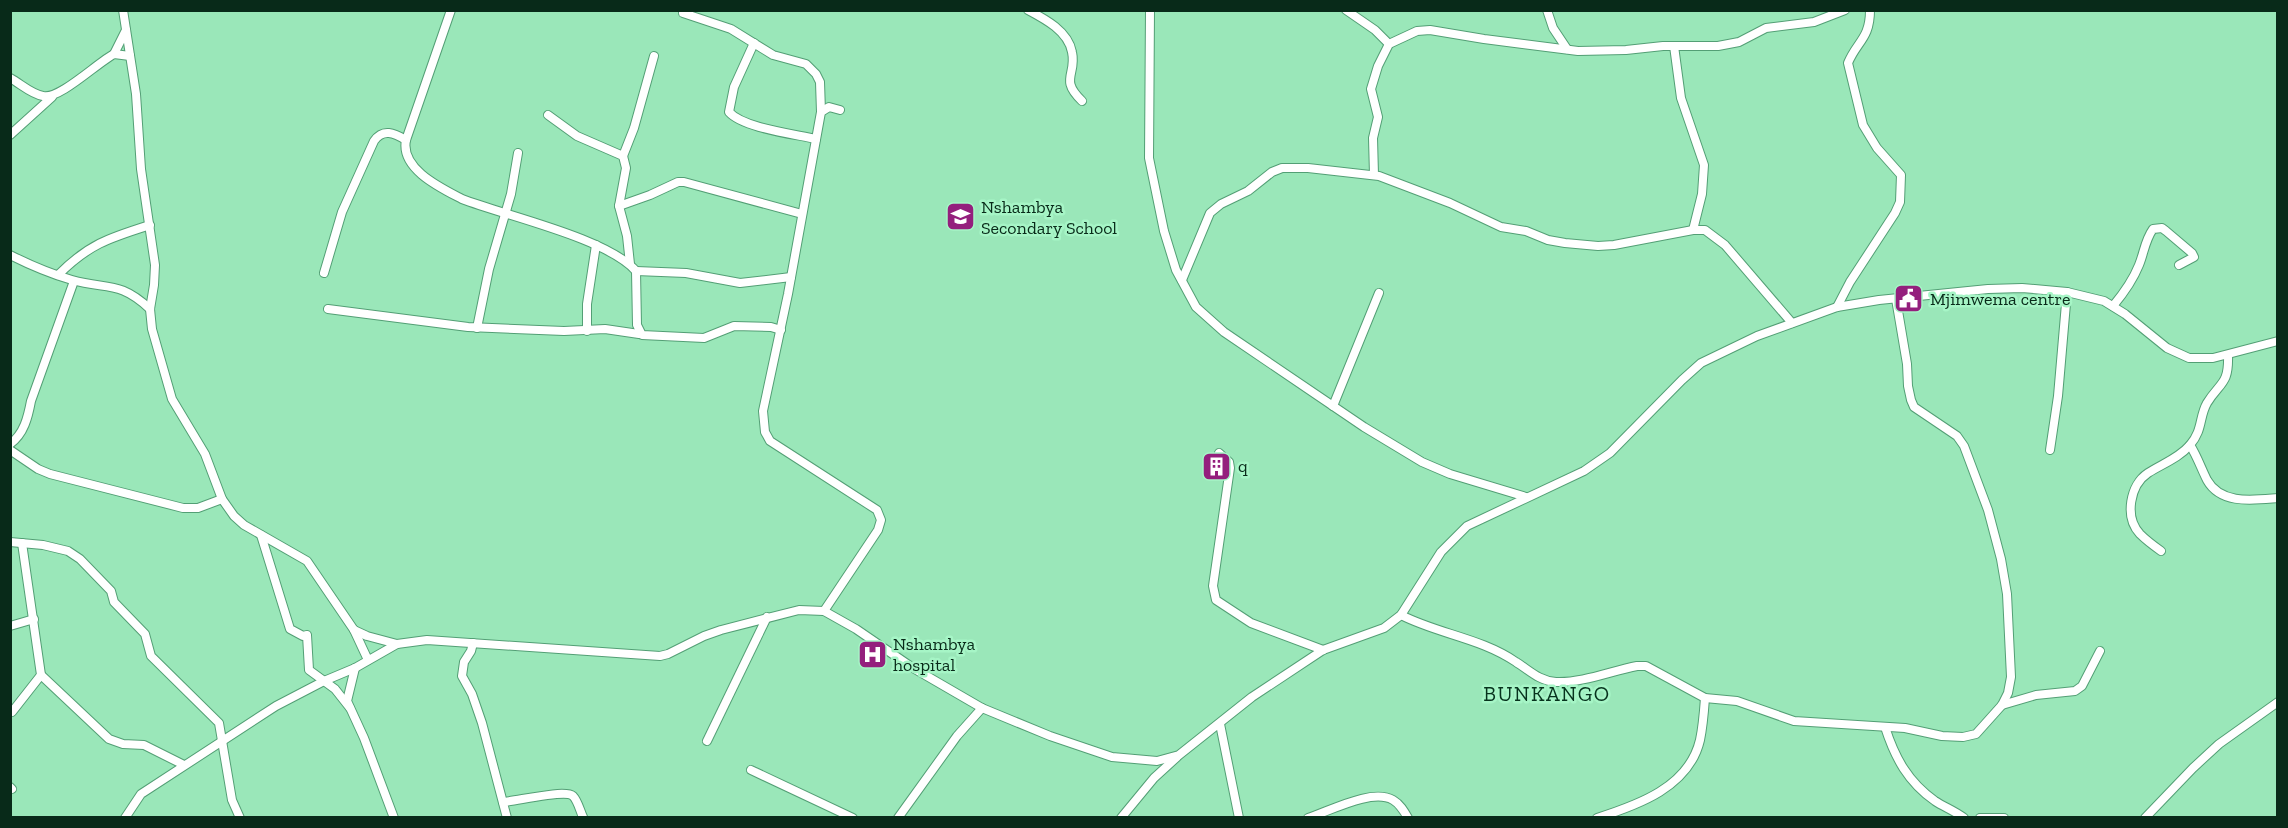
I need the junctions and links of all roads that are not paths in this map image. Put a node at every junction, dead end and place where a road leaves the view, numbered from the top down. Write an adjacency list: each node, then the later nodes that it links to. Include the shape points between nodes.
1 (123, 10): 10 (street)
2 (451, 10): 26 (street)
3 (1028, 10): 20 (street, via 1049,21 1066,39 1072,53 1069,81)
4 (1150, 10): 43 (street, via 1149,158 1164,231)
5 (1346, 10): 12 (street)
6 (1548, 10): 14 (street, via 1553,28)
7 (1845, 10): 13 (street, via 1814,22 1766,28 1729,45)
8 (1870, 10): 49 (street, via 1870,24 1848,63 1863,125 1876,148 1901,175 1901,194 1895,213)
9 (683, 13): 11 (street, via 731,29)
10 (126, 29): 15 (street); 16 (street)
11 (754, 43): 22 (street, via 773,56 812,69 820,82); 25 (street, via 734,87 729,112 747,123)
12 (1389, 44): 14 (street, via 1417,31 1430,30); 29 (street, via 1371,89 1378,117 1373,138)
13 (1674, 46): 14 (street); 34 (street, via 1682,98 1704,165)
14 (1567, 49)
15 (114, 54): 16 (street); 19 (street)
16 (130, 56): 33 (street)
17 (654, 56): 28 (street)
18 (10, 78): 19 (street, via 35,93)
19 (52, 97): 24 (street)
20 (1082, 101)
21 (840, 110): 22 (street, via 829,107)
22 (821, 112): 25 (street)
23 (548, 115): 28 (street, via 577,136)
24 (10, 135)
25 (816, 139): 32 (street)
26 (406, 140): 31 (street, via 411,164 426,176 462,199); 40 (street, via 384,132 374,141 342,212)
27 (518, 153): 31 (street)
28 (623, 156): 30 (street, via 626,168)
29 (1374, 176): 34 (street, via 1450,203 1501,227 1565,243 1614,245); 43 (street, via 1308,168 1272,172 1210,213)
30 (619, 206): 32 (street, via 684,182); 37 (street)
31 (504, 214): 35 (street); 53 (street)
32 (801, 214): 42 (street)
33 (150, 225): 41 (street, via 99,242); 50 (street, via 155,265)
34 (1693, 230): 52 (street, via 1705,230 1725,245)
35 (596, 245): 37 (street); 55 (street)
36 (10, 255): 41 (street)
37 (630, 264): 39 (street)
38 (2179, 266): 48 (street, via 2194,257 2192,253 2162,228 2153,230 2136,272)
39 (636, 271): 42 (street, via 686,273 740,283); 56 (street)
40 (324, 273)
41 (58, 275): 44 (street)
42 (790, 278): 54 (street)
43 (1182, 280): 59 (street, via 1196,307 1209,320)
44 (74, 281): 50 (street, via 120,289); 60 (street, via 28,416 20,435)
45 (2067, 292): 47 (street, via 1988,289); 48 (street); 63 (street)
46 (1379, 293): 59 (street)
47 (1896, 299): 49 (street); 88 (street, via 1911,400 1914,407 1957,436 1964,446 2001,559 2007,594 2010,677)
48 (2113, 306): 58 (street, via 2167,348 2189,358)
49 (1837, 307): 52 (street)
50 (150, 309): 67 (street, via 172,399 205,454)
51 (328, 309): 53 (street)
52 (1792, 323): 65 (street, via 1701,363 1610,453 1584,471)
53 (477, 328): 55 (street)
54 (781, 330): 56 (street, via 734,326 704,338); 72 (street, via 763,411 765,432 770,441 877,510 881,520)
55 (587, 331): 56 (street)
56 (639, 334)
57 (2277, 341): 58 (street)
58 (2228, 355): 61 (street, via 2224,383 2207,403 2201,428)
59 (1333, 406): 65 (street, via 1422,462)
60 (10, 444)
61 (2190, 445): 66 (street, via 2208,482 2224,496); 71 (street, via 2147,474 2132,495 2133,524 2139,534)
62 (10, 450): 67 (street, via 50,474 183,508 198,508)
63 (2050, 450)
64 (1219, 453): 80 (street, via 1230,468 1213,586 1216,600 1251,623)
65 (1526, 497): 73 (street, via 1467,526 1454,537)
66 (2277, 498)
67 (222, 499): 68 (street, via 244,525)
68 (261, 535): 77 (street, via 307,561); 85 (street, via 290,629 307,635 309,670)
69 (10, 542): 70 (street)
70 (22, 543): 75 (street); 94 (street, via 56,547 80,559 142,631 151,656 215,718)
71 (2161, 551)
72 (824, 610): 74 (street, via 799,610); 90 (street)
73 (1401, 615): 80 (street, via 1384,628); 86 (street, via 1488,646 1542,679 1571,681 1646,666)
74 (767, 617): 78 (street, via 721,630 660,656); 95 (street)
75 (34, 619): 76 (street); 84 (street)
76 (10, 626)
77 (354, 630): 79 (street); 82 (street)
78 (473, 643): 79 (street, via 427,640); 99 (street, via 462,676 482,723)
79 (397, 644): 82 (street)
80 (1323, 650): 92 (street, via 1252,697)
81 (2100, 651): 88 (street, via 2082,686 2074,691 2027,696)
82 (369, 660): 83 (street)
83 (355, 668): 85 (street); 89 (street, via 348,691)
84 (41, 675): 91 (street); 97 (street, via 109,739 144,745)
85 (324, 681): 89 (street, via 341,694); 94 (street)
86 (1706, 698): 93 (street, via 1737,702 1794,721); 111 (street, via 1700,741 1691,762 1674,782 1633,806)
87 (2277, 702): 115 (street, via 2219,744)
88 (2002, 705): 93 (street, via 1976,734 1964,737)
89 (350, 708): 104 (street)
90 (982, 708): 96 (street, via 1112,757 1157,761); 106 (street)
91 (12, 712)
92 (1220, 724): 96 (street); 108 (street)
93 (1885, 727): 112 (street, via 1896,758 1917,787)
94 (221, 741): 97 (street); 103 (street, via 232,800)
95 (707, 741)
96 (1179, 754): 107 (street)
97 (184, 765): 102 (street, via 141,794)
98 (751, 770): 105 (street)
99 (503, 802): 100 (street); 101 (street, via 568,793)
100 (505, 817)
101 (583, 817)
102 (125, 818)
103 (240, 818)
104 (394, 818)
105 (853, 818)
106 (898, 818)
107 (1121, 818)
108 (1239, 818)
109 (1308, 818): 110 (street, via 1369,797 1393,800)
110 (1408, 818)
111 (1597, 818)
112 (1964, 818)
113 (1980, 818): 114 (street)
114 (2004, 818)
115 (2145, 818)

